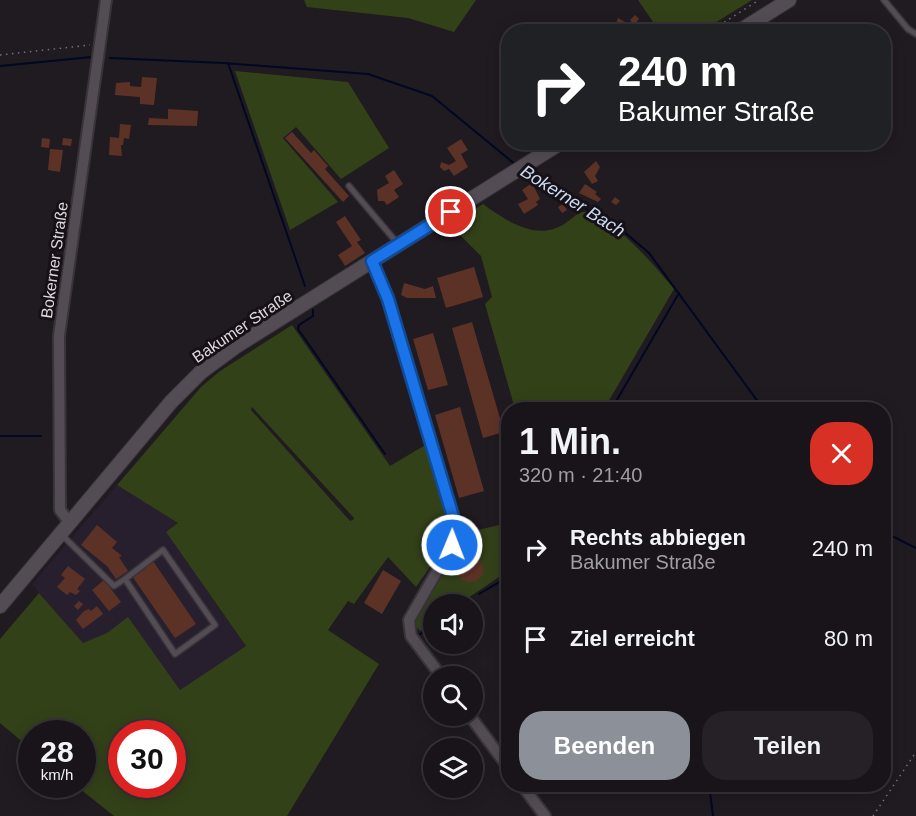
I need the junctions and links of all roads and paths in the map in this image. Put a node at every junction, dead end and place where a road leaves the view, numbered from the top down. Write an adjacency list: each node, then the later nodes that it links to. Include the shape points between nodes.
1 (106, 0): 9 (street, Bokerner Straße)
2 (759, 0): 5 (path)
3 (789, 0): 6 (main road)
4 (884, 0): 7 (lane)
5 (722, 24)
6 (751, 24)
7 (914, 33): 8 (lane)
8 (916, 41)
9 (100, 44): 10 (path); 15 (street, Bokerner Straße, via 59,336 60,510)
10 (0, 55)
11 (549, 150): 13 (main road, Bakumer Straße)
12 (349, 186): 13 (lane)
13 (399, 245): 14 (main road, Bakumer Straße)
14 (372, 261): 15 (main road, Bakumer Straße, via 201,372 171,402); 18 (street, via 388,299 456,533 410,620 411,636)
15 (65, 529): 16 (lane, via 114,586); 17 (main road, Bakumer Straße)
16 (125, 579): 16 (lane, via 176,654 215,625 163,550)
17 (0, 606)
18 (434, 666)
19 (477, 726): 21 (street)
20 (916, 752): 22 (path)
21 (501, 758)
22 (891, 789)
23 (527, 792): 25 (street)
24 (889, 792): 26 (path)
25 (545, 816)
26 (873, 816)

